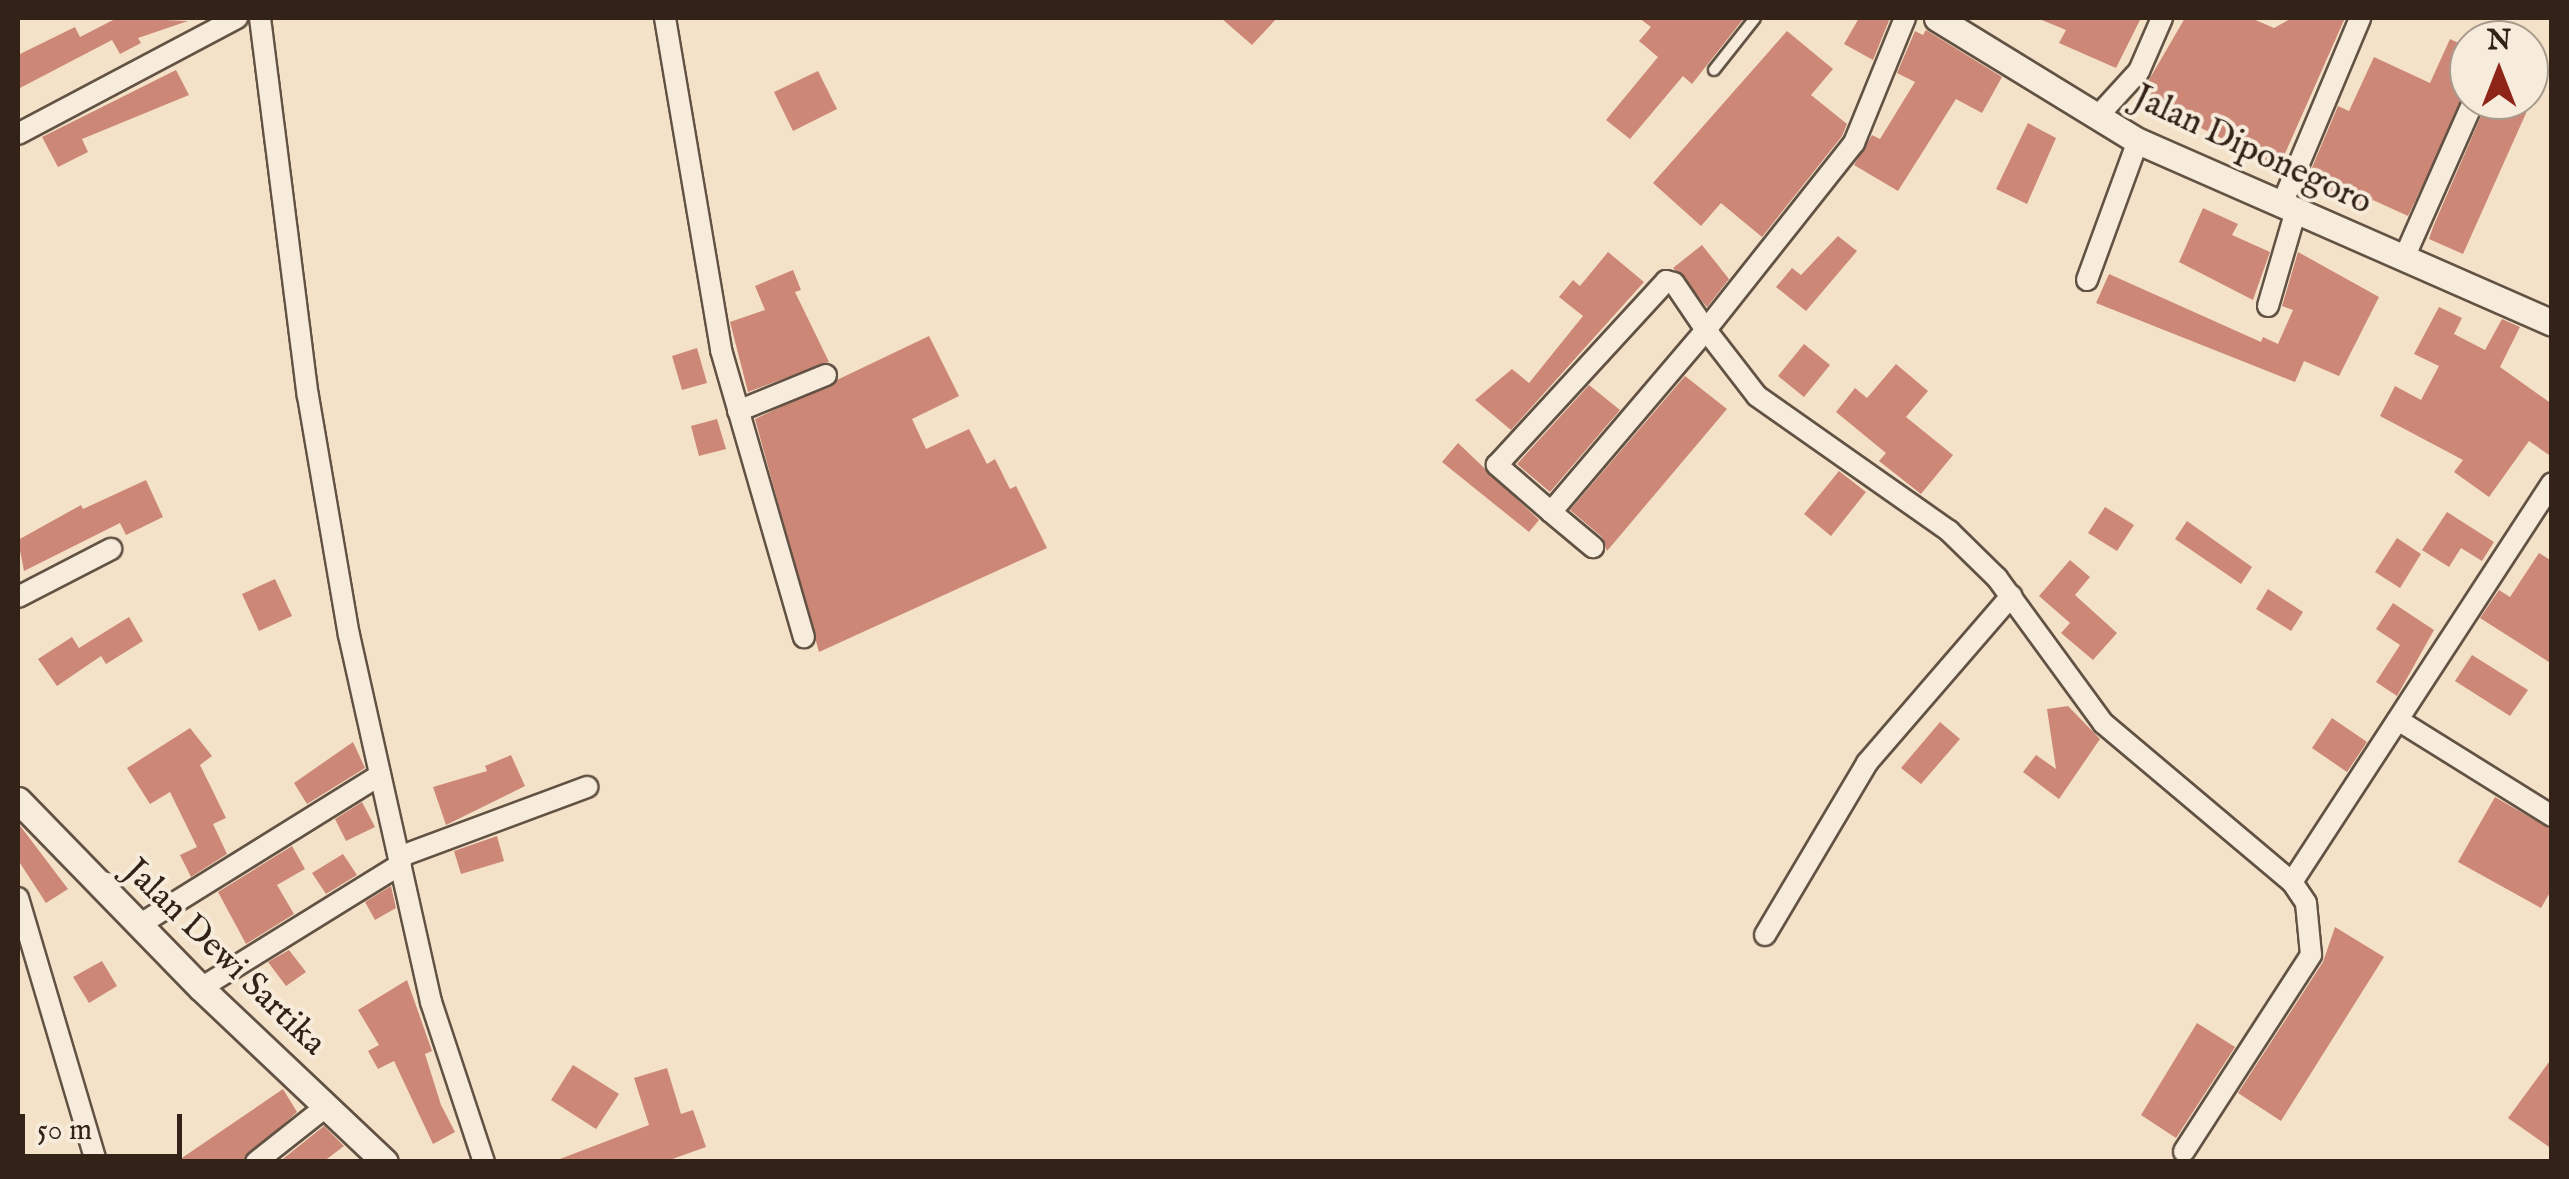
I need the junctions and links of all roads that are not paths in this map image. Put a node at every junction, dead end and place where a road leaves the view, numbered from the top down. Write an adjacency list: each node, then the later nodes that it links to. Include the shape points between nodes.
1 (237, 18): 12 (street)
2 (260, 18): 30 (street, via 308,396)
3 (664, 18): 21 (street, via 701,252)
4 (1755, 18): 9 (lane)
5 (1905, 18): 19 (street, via 1854,143)
6 (1937, 18): 10 (street, Jalan Diponegoro)
7 (2162, 18): 10 (street, via 2139,71)
8 (2360, 18): 14 (street)
9 (1714, 70)
10 (2097, 117): 13 (street, Jalan Diponegoro)
11 (2465, 120): 15 (street)
12 (18, 134)
13 (2138, 142): 14 (street, Jalan Diponegoro); 16 (street)
14 (2289, 207): 15 (street, Jalan Diponegoro); 17 (street)
15 (2404, 258): 18 (street, Jalan Diponegoro)
16 (2087, 280)
17 (2268, 306)
18 (2552, 323)
19 (1706, 330): 23 (street); 23 (street, via 1666,281 1502,456 1500,470); 27 (street, via 1757,396 1949,531)
20 (826, 375): 21 (street)
21 (738, 410): 28 (street)
22 (2552, 483): 29 (street)
23 (1551, 512): 24 (street)
24 (1592, 548)
25 (111, 549): 26 (street)
26 (18, 596)
27 (2011, 596): 35 (street, via 2103,723); 38 (street, via 1867,762)
28 (804, 636)
29 (2398, 720): 33 (street); 35 (street)
30 (380, 775): 34 (street); 37 (street)
31 (587, 787): 34 (street)
32 (18, 800): 37 (street, Jalan Dewi Sartika)
33 (2552, 816)
34 (400, 860): 39 (street); 45 (street, via 438,1028)
35 (2292, 882): 41 (street, via 2306,903 2311,954)
36 (18, 898): 42 (street)
37 (139, 925): 39 (street, Jalan Dewi Sartika)
38 (1764, 935)
39 (201, 988): 40 (street, Jalan Dewi Sartika)
40 (327, 1106): 43 (street); 44 (street, Jalan Dewi Sartika)
41 (2184, 1151)
42 (96, 1162)
43 (256, 1162)
44 (385, 1162)
45 (484, 1162)

